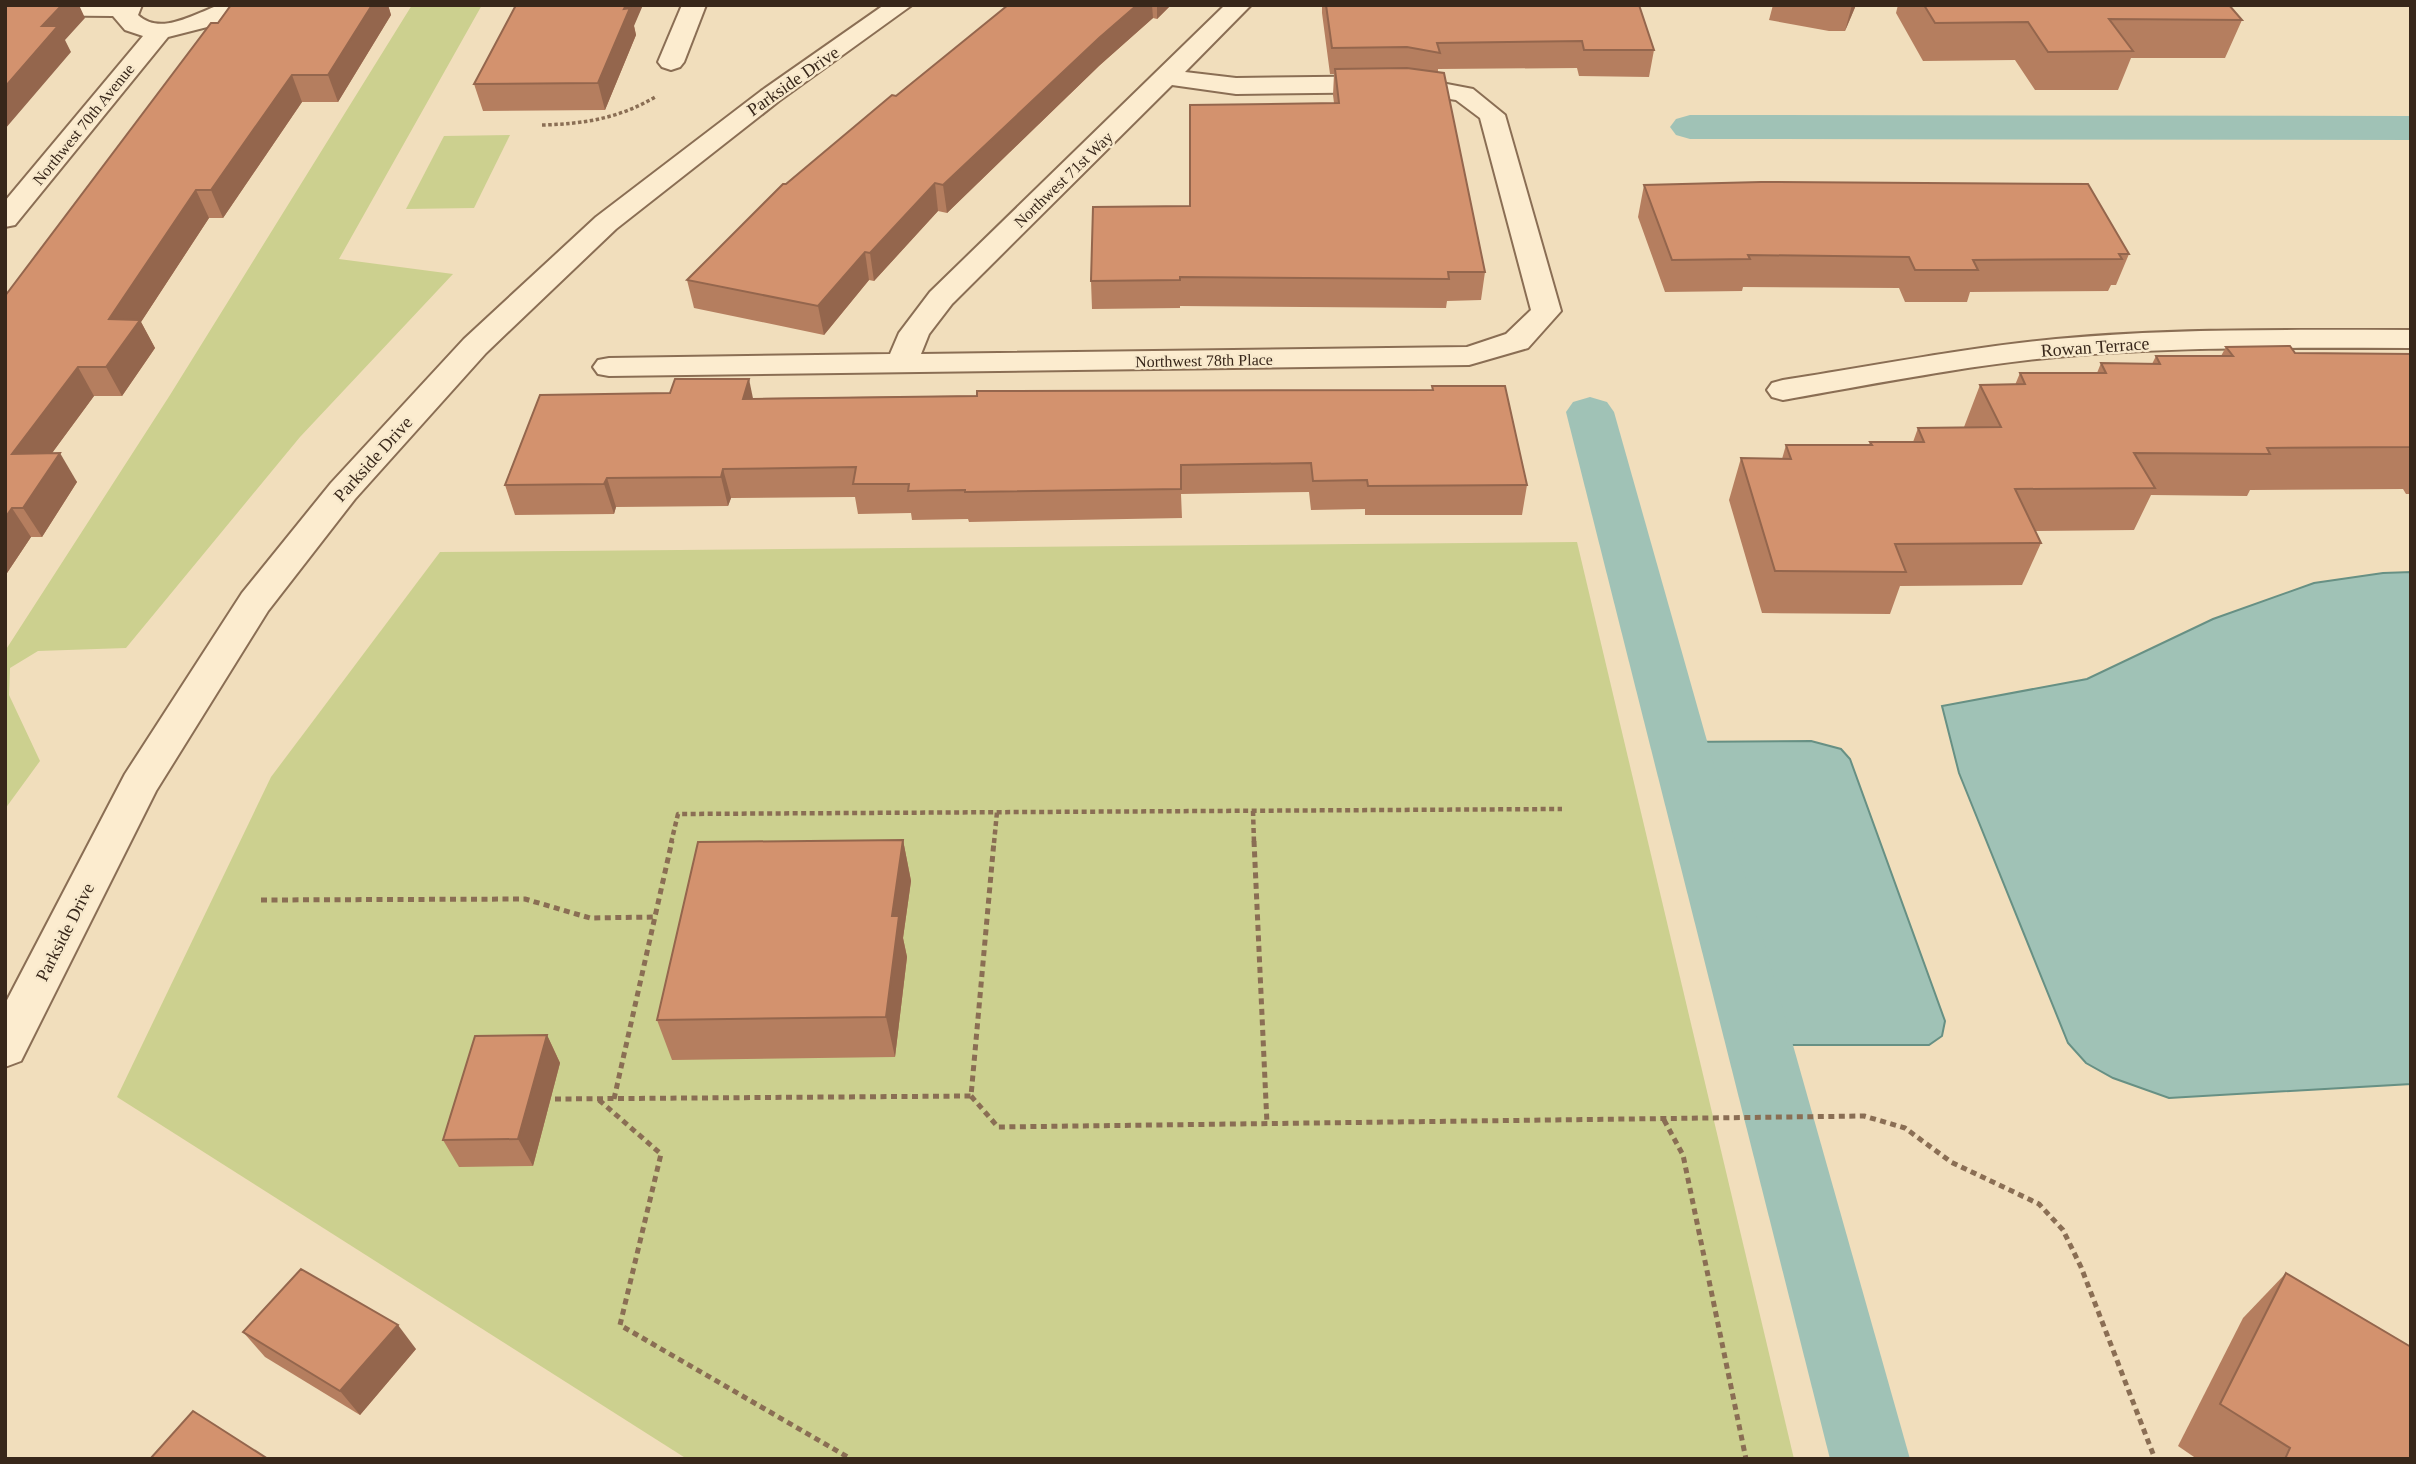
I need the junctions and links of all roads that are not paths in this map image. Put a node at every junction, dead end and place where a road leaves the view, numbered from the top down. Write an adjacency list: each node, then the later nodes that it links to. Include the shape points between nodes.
1 (694, 5): 9 (street)
2 (900, 5): 16 (street, Parkside Drive, via 770,96 606,223 475,346 343,491 255,602 139,785)
3 (1239, 5): 10 (street, Northwest 71st Way)
4 (233, 6): 6 (street); 8 (street, via 202,23)
5 (128, 7): 7 (street); 8 (street, via 125,16 135,26)
6 (259, 7)
7 (5, 8)
8 (161, 30): 11 (street, Northwest 70th Avenue)
9 (671, 62)
10 (1167, 77): 13 (street, Northwest 71st Way, via 941,298 914,333); 13 (street, Northwest 78th Place, via 1236,86 1405,84 1464,94 1492,115 1546,311 1517,341 1469,356)
11 (5, 219)
12 (2411, 339): 15 (street, Rowan Terrace, via 2220,340 2008,353)
13 (902, 363): 14 (street, Northwest 78th Place)
14 (609, 367)
15 (1783, 390)
16 (17, 1003): 17 (street, Parkside Drive)
17 (5, 1048)

